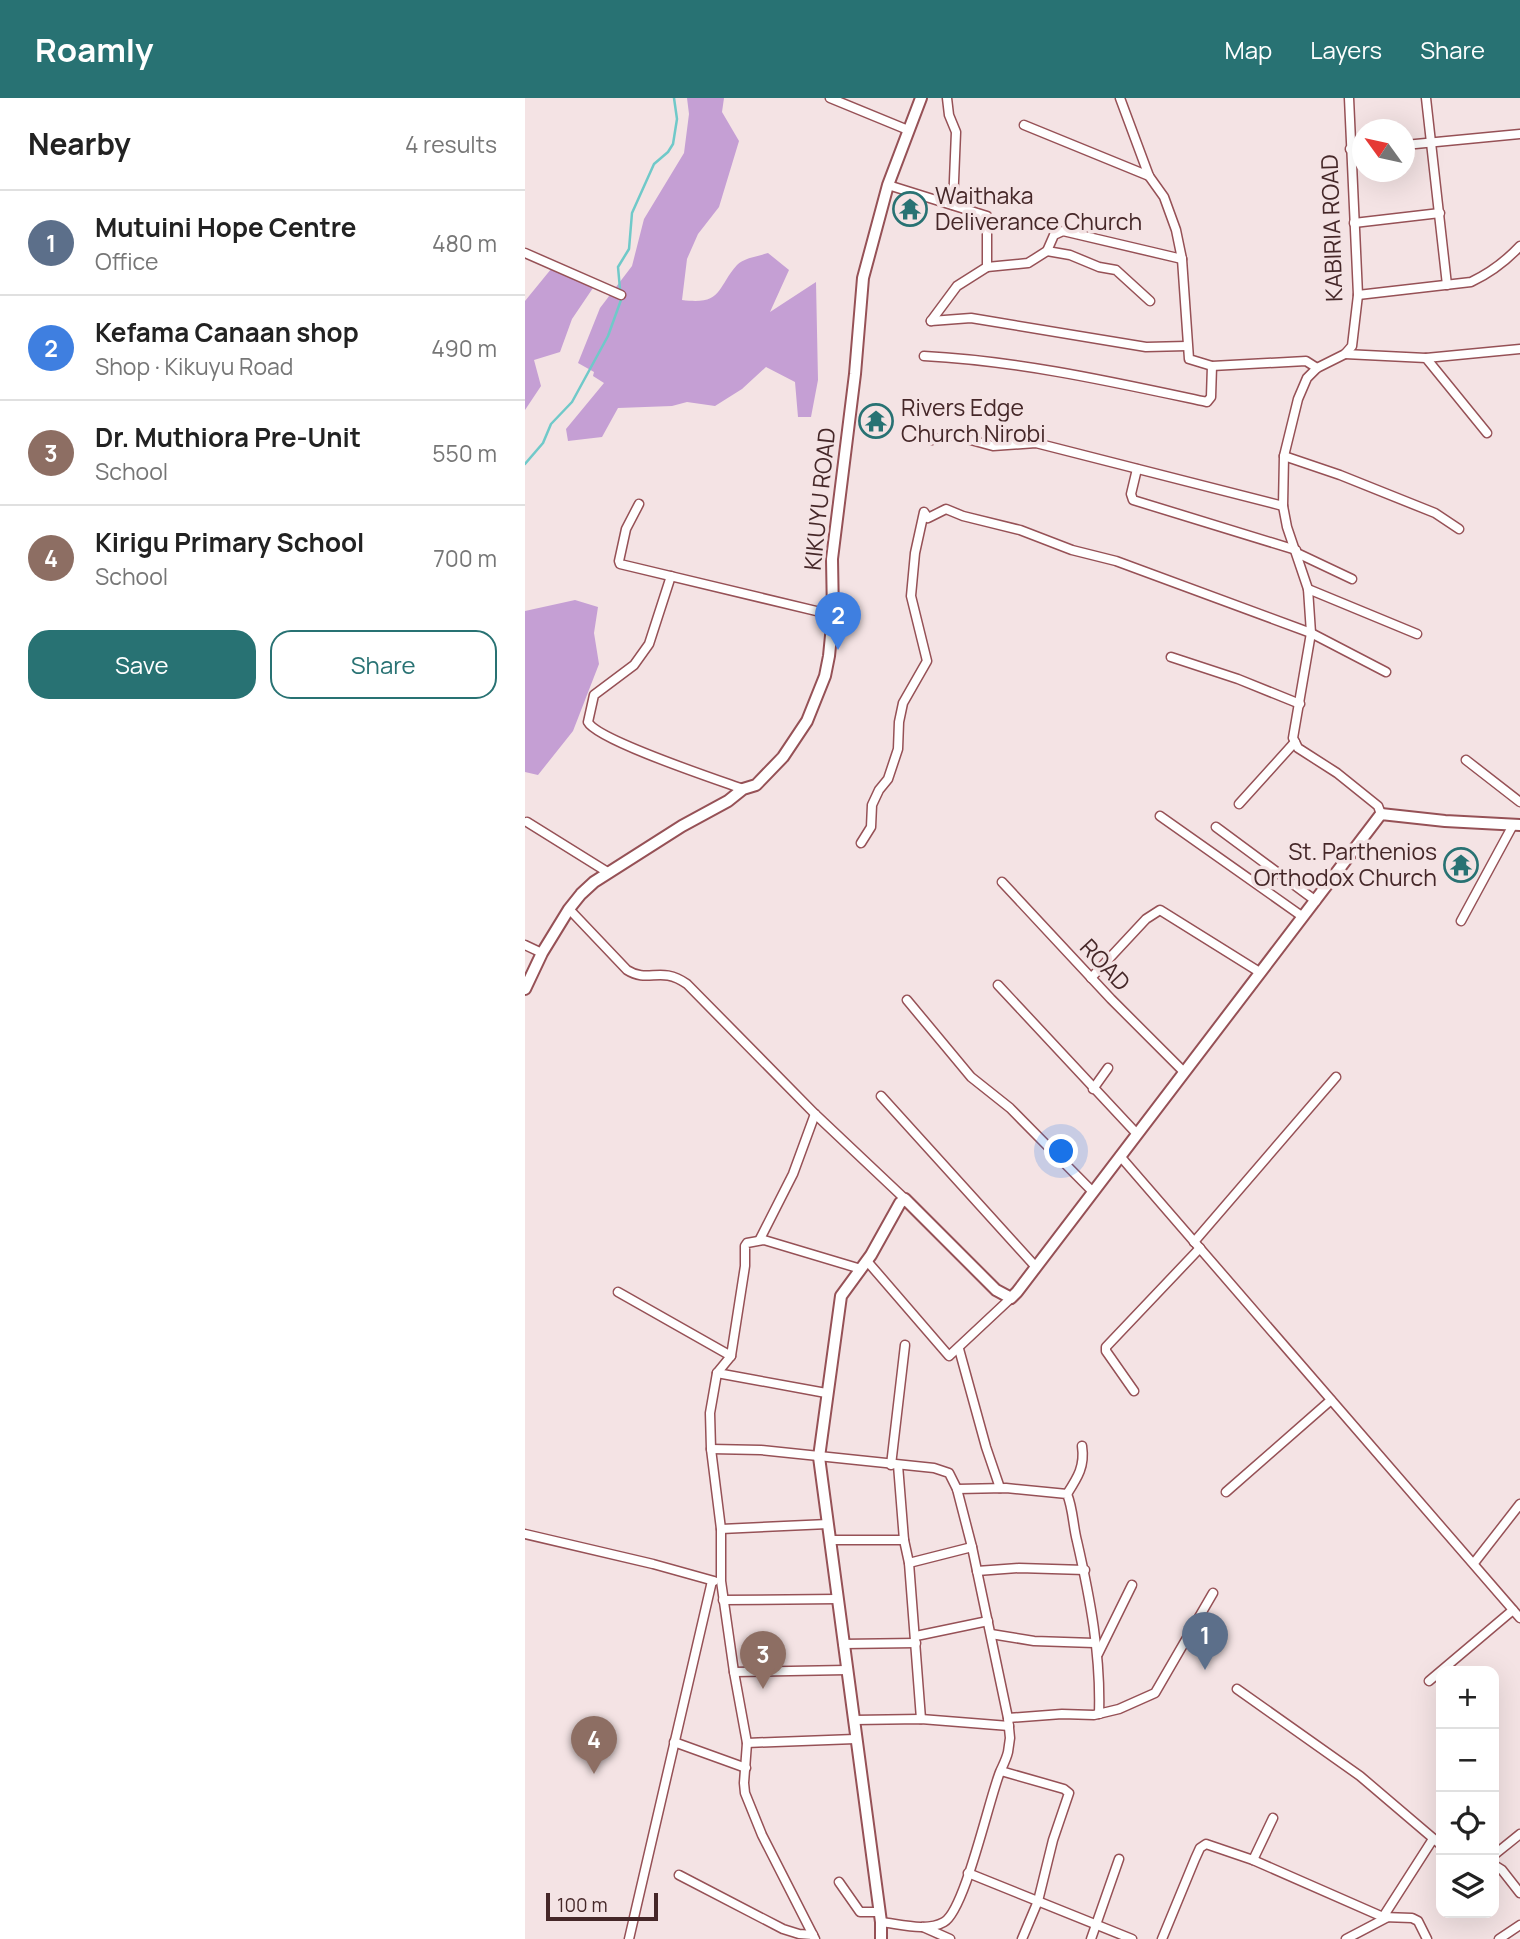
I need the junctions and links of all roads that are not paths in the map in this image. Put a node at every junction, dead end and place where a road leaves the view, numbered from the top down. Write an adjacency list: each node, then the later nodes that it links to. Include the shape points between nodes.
1 (830, 98): 8 (street)
2 (920, 98): 8 (main road, KIKUYU ROAD)
3 (947, 98): 15 (street, via 956,132)
4 (1120, 98): 13 (street)
5 (1349, 98): 12 (street, KABIRIA ROAD)
6 (1426, 98): 10 (street)
7 (1024, 125): 13 (street)
8 (908, 130): 14 (main road, KIKUYU ROAD)
9 (1520, 134): 10 (street)
10 (1430, 144): 11 (street); 16 (street)
11 (1415, 145)
12 (1350, 149): 17 (street, KABIRIA ROAD)
13 (1149, 176): 21 (street, via 1164,197)
14 (888, 185): 15 (street); 45 (main road, KIKUYU ROAD, via 863,278 832,559)
15 (953, 205): 22 (street, via 987,216)
16 (1440, 213): 17 (street); 23 (street)
17 (1353, 223): 25 (street, KABIRIA ROAD)
18 (1520, 246): 23 (street, via 1485,275)
19 (1047, 251): 21 (street, via 1054,235 1063,231); 22 (street, via 1028,263); 26 (street, via 1116,270)
20 (525, 253): 24 (street)
21 (1182, 259): 27 (street)
22 (987, 268): 27 (street, via 957,286 931,321 971,318 1146,346)
23 (1447, 285): 25 (street)
24 (621, 295)
25 (1358, 295): 29 (street, KABIRIA ROAD, via 1352,346)
26 (1150, 301)
27 (1187, 346): 32 (street, via 1189,359)
28 (1520, 349): 31 (street)
29 (1345, 354): 31 (street); 33 (street)
30 (924, 356): 32 (street, via 1068,373 1207,402)
31 (1426, 358): 34 (street)
32 (1212, 366): 33 (street, via 1305,361)
33 (1317, 368): 36 (street, via 1298,399)
34 (1487, 433)
35 (932, 440): 37 (street, via 951,435 993,446 1036,443)
36 (1283, 456): 39 (street); 40 (street, via 1435,513)
37 (1137, 469): 39 (street); 41 (street, via 1133,499)
38 (639, 504): 42 (street, via 626,529 620,564)
39 (1283, 506): 41 (street)
40 (1459, 529)
41 (1296, 551): 43 (street); 44 (street)
42 (671, 576): 45 (street); 53 (street, via 649,644 634,665 594,695 588,722 618,742)
43 (1352, 579)
44 (1308, 589): 46 (street); 47 (street)
45 (833, 615): 53 (main road, KIKUYU ROAD, via 825,676 807,721 783,757 756,785)
46 (1311, 633): 49 (street); 50 (street); 61 (street, via 1020,530 946,509 928,517 924,512 911,596 927,661 903,703 898,750 888,779 871,805 871,828)
47 (1417, 634)
48 (1171, 657): 50 (street)
49 (1386, 672)
50 (1300, 704): 51 (street)
51 (1295, 742): 55 (street); 56 (street, via 1378,806)
52 (1466, 760): 54 (street)
53 (743, 789): 62 (main road, KIKUYU ROAD)
54 (1520, 803)
55 (1239, 804)
56 (1381, 814): 59 (main road); 64 (main road)
57 (1160, 816): 66 (street)
58 (527, 822): 62 (street)
59 (1516, 825): 67 (street)
60 (1216, 827): 64 (street)
61 (861, 844)
62 (609, 873): 65 (main road, KIKUYU ROAD)
63 (1002, 882): 71 (street, ROAD)
64 (1316, 901): 66 (main road)
65 (569, 909): 69 (main road, KIKUYU ROAD); 80 (street, via 634,975 675,975 687,984)
66 (1303, 917): 70 (main road)
67 (1461, 921)
68 (525, 945): 69 (street)
69 (542, 953): 72 (main road, KIKUYU ROAD)
70 (1261, 973): 71 (street, via 1160,910); 76 (main road)
71 (1091, 978): 76 (street, ROAD)
72 (526, 985)
73 (998, 985): 78 (street)
74 (907, 1000): 83 (street, via 971,1077 1010,1108)
75 (1108, 1068): 78 (street)
76 (1184, 1072): 81 (main road)
77 (1336, 1077): 86 (street)
78 (1093, 1089): 81 (street)
79 (881, 1096): 88 (street)
80 (814, 1114): 84 (street); 85 (street, via 793,1174)
81 (1137, 1134): 82 (main road)
82 (1120, 1156): 83 (main road); 86 (street)
83 (1093, 1192): 88 (main road)
84 (905, 1199): 87 (main road); 90 (main road, via 996,1290)
85 (760, 1239): 87 (street); 93 (street, via 745,1246)
86 (1197, 1245): 95 (street, via 1106,1347); 97 (street)
87 (864, 1265): 92 (street, via 903,1300 947,1355); 96 (main road, via 841,1296)
88 (1035, 1266): 90 (main road)
89 (618, 1292): 93 (street)
90 (1010, 1298): 92 (street)
91 (905, 1345): 101 (street)
92 (959, 1349): 102 (street)
93 (730, 1356): 94 (street)
94 (717, 1373): 96 (street); 99 (street, via 710,1413)
95 (1134, 1391)
96 (826, 1393): 100 (main road)
97 (1331, 1400): 104 (street); 114 (street)
98 (1083, 1446): 105 (street, via 1081,1471)
99 (711, 1449): 100 (street); 108 (street)
100 (819, 1457): 101 (street); 107 (main road)
101 (894, 1465): 103 (street, via 946,1471); 110 (street)
102 (1000, 1488): 103 (street); 105 (street)
103 (957, 1489): 112 (street)
104 (1226, 1492)
105 (1067, 1493): 115 (street)
106 (1520, 1504): 114 (street)
107 (828, 1524): 108 (street); 111 (main road)
108 (721, 1529): 117 (street)
109 (525, 1534): 117 (street)
110 (904, 1540): 111 (street); 113 (street)
111 (831, 1541): 120 (main road)
112 (972, 1547): 113 (street); 116 (street)
113 (909, 1563): 126 (street)
114 (1473, 1563): 122 (street)
115 (1084, 1570): 116 (street); 127 (street)
116 (977, 1571): 124 (street)
117 (716, 1581): 121 (street); 139 (street)
118 (1132, 1585): 129 (street)
119 (1213, 1593): 134 (street, via 1155,1693)
120 (838, 1599): 121 (street); 128 (main road)
121 (723, 1600): 131 (street)
122 (1513, 1610): 123 (street); 132 (street)
123 (1520, 1618)
124 (988, 1621): 125 (street); 126 (street)
125 (991, 1634): 127 (street); 137 (street)
126 (916, 1639): 128 (street); 135 (street)
127 (1094, 1643): 129 (street)
128 (843, 1644): 130 (main road)
129 (1098, 1654): 134 (street)
130 (847, 1670): 131 (street); 136 (main road)
131 (734, 1672): 140 (street)
132 (1429, 1681)
133 (1237, 1689): 145 (street, via 1360,1776)
134 (1099, 1714): 137 (street)
135 (921, 1719): 136 (street); 137 (street)
136 (854, 1720): 138 (main road)
137 (1008, 1722): 142 (street, via 1008,1752)
138 (855, 1739): 140 (street); 156 (main road)
139 (674, 1742): 141 (street); 162 (street)
140 (747, 1743): 141 (street)
141 (745, 1768): 161 (street, via 748,1801)
142 (1000, 1771): 151 (street); 155 (street, via 1069,1793)
143 (1273, 1818): 149 (street)
144 (1520, 1834): 147 (street)
145 (1433, 1839): 146 (street); 157 (street)
146 (1436, 1842)
147 (1499, 1851)
148 (1119, 1859): 158 (street)
149 (1253, 1860): 157 (street); 168 (street, via 1203,1844)
150 (1499, 1869): 154 (street)
151 (968, 1873): 155 (street); 160 (street, via 948,1920)
152 (679, 1875): 161 (street, via 783,1929)
153 (839, 1882): 156 (street, via 860,1912)
154 (1520, 1893)
155 (1038, 1901): 158 (street); 165 (street)
156 (880, 1917): 160 (street); 163 (main road)
157 (1386, 1917): 169 (street); 170 (street, via 1418,1921)
158 (1097, 1924): 166 (street); 167 (street)
159 (1520, 1925): 171 (street)
160 (923, 1927): 164 (street)
161 (814, 1937)
162 (629, 1939)
163 (881, 1939)
164 (950, 1939)
165 (1022, 1939)
166 (1091, 1939)
167 (1132, 1939)
168 (1162, 1939)
169 (1346, 1939)
170 (1427, 1939)
171 (1499, 1939)

